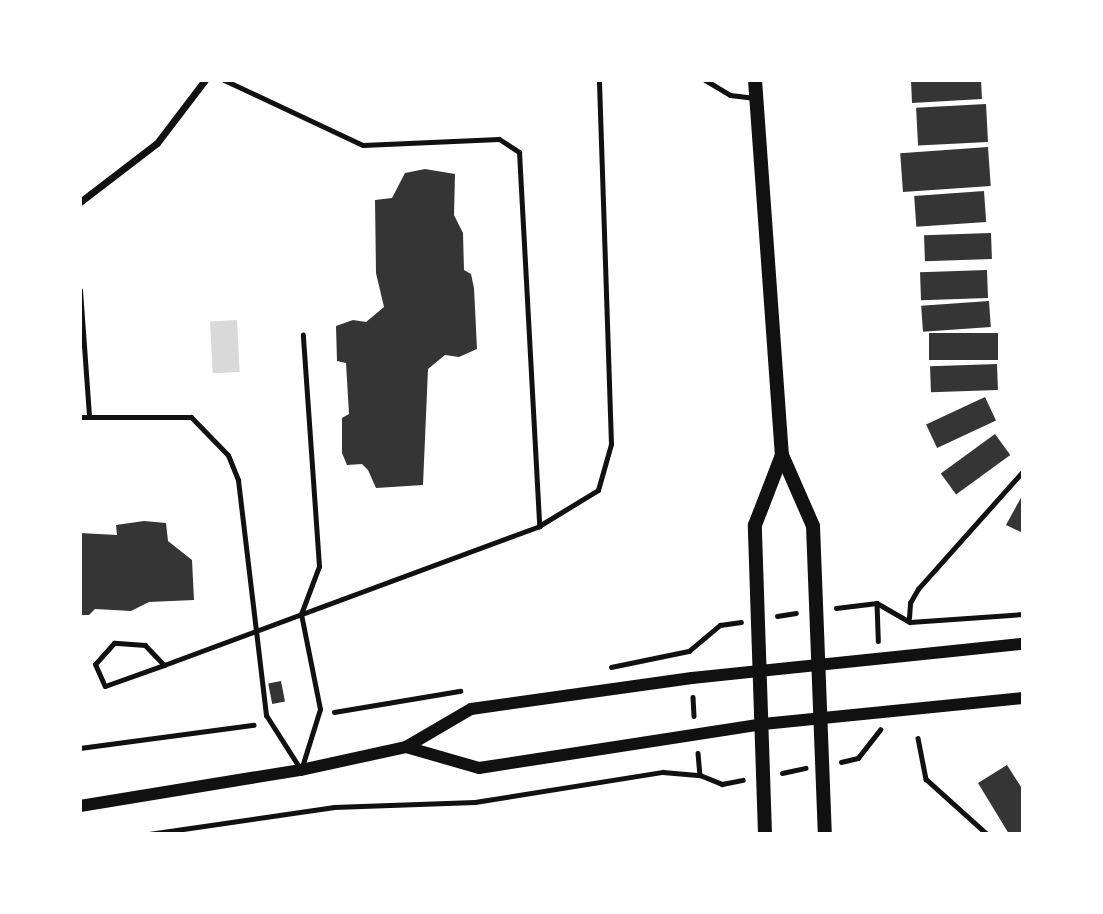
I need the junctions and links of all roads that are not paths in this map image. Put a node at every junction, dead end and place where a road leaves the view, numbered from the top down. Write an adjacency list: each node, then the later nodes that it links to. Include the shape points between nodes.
1 (205, 80): 7 (street, via 157,143)
2 (224, 80): 13 (lane, via 363,145 499,139 519,152)
3 (599, 80): 13 (lane, via 611,444 598,490)
4 (705, 80): 6 (lane, via 730,95)
5 (755, 80): 6 (main road)
6 (755, 99): 12 (main road)
7 (80, 202)
8 (80, 290): 11 (lane)
9 (303, 335): 14 (lane, via 319,566)
10 (80, 417): 11 (lane)
11 (89, 417): 15 (lane, via 191,417 228,455 238,480)
12 (782, 455): 17 (main road, via 813,526); 19 (main road, via 755,524)
13 (539, 527): 14 (lane)
14 (301, 614): 15 (lane); 24 (lane, via 318,714)
15 (254, 632): 18 (lane); 24 (lane, via 271,722)
16 (1023, 644): 17 (street)
17 (821, 664): 19 (street); 21 (main road)
18 (164, 665): 18 (lane, via 145,645 114,643 95,664 105,686)
19 (761, 671): 22 (main road); 23 (street, via 471,709)
20 (1023, 698): 21 (street)
21 (821, 719): 22 (street); 27 (main road)
22 (763, 724): 23 (street, via 479,768); 26 (main road)
23 (406, 747): 24 (street)
24 (302, 770): 25 (street)
25 (80, 806)
26 (765, 834)
27 (825, 834)

